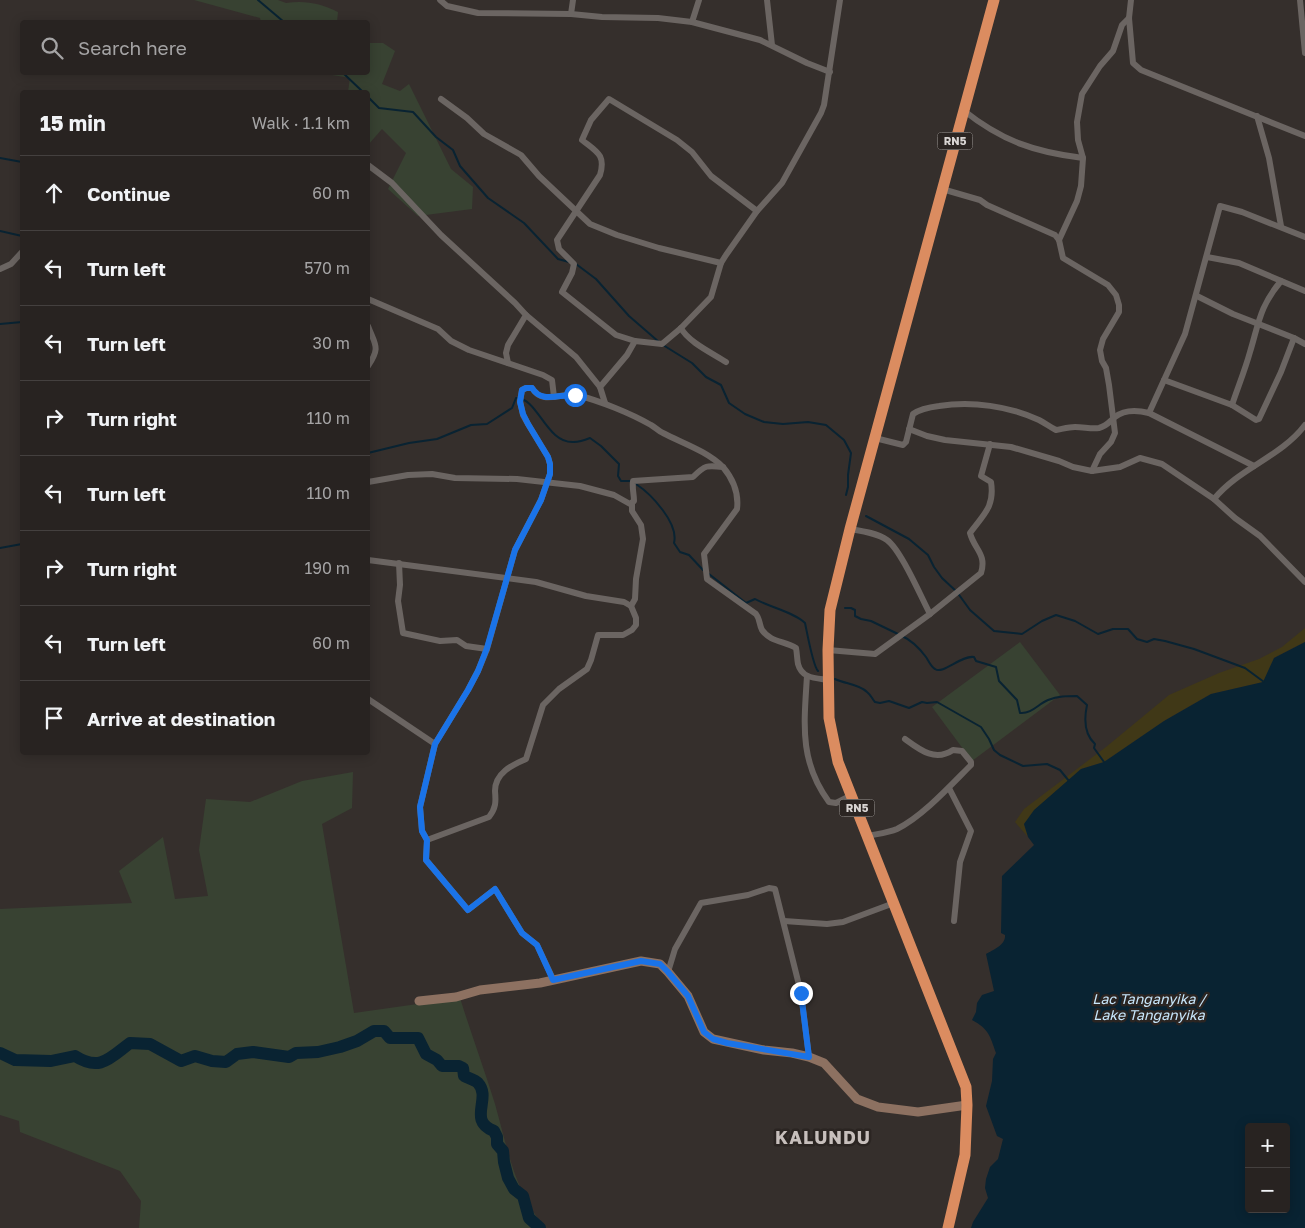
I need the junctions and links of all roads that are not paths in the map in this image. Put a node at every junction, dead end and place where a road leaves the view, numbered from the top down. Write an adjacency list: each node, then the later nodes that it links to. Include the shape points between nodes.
1 (440, 0): 10 (street, via 448,6 478,13)
2 (573, 0): 10 (street)
3 (699, 0): 12 (street)
4 (767, 0): 13 (street)
5 (840, 0): 15 (street)
6 (994, 0): 17 (highway, RN5)
7 (1131, 0): 11 (street)
8 (1300, 0): 9 (street); 14 (street)
9 (1305, 2)
10 (571, 14): 12 (street)
11 (1129, 18): 18 (street, via 1133,63 1141,70); 20 (street, via 1122,25 1113,51 1082,94 1077,122)
12 (692, 22): 13 (street)
13 (772, 45): 15 (street)
14 (1305, 53)
15 (830, 72): 24 (street, via 821,113 782,183)
16 (441, 99): 23 (street, via 484,134 521,155)
17 (963, 110): 20 (street, via 998,133 1030,148); 22 (highway, RN5)
18 (1257, 116): 19 (street); 25 (street, via 1269,158)
19 (1305, 136)
20 (1082, 158): 27 (street, via 1080,193)
21 (370, 166): 36 (street, via 392,183 441,235)
22 (942, 189): 27 (street, via 980,200 1051,232); 55 (highway, RN5)
23 (577, 212): 24 (street, via 602,168 602,158 582,140 591,120 609,99 677,140 692,152 711,176); 30 (street, via 590,224 617,235); 41 (street, via 556,240 559,249 574,264 562,292 616,335)
24 (757, 212): 30 (street)
25 (1281, 226): 26 (street); 29 (street, via 1220,206)
26 (1305, 237)
27 (1059, 240): 52 (street, via 1063,258 1108,285 1116,295 1119,312 1103,338 1100,350 1110,385)
28 (20, 254): 31 (street, via 11,264)
29 (1207, 257): 32 (street, via 1239,263); 34 (street)
30 (721, 263): 38 (street, via 711,297)
31 (0, 269)
32 (1281, 281): 33 (street); 37 (street, via 1269,295)
33 (1305, 291)
34 (1197, 296): 37 (street); 46 (street, via 1186,334)
35 (370, 300): 45 (street, via 438,329 451,341 469,350)
36 (526, 315): 45 (street, via 508,345); 47 (street, via 576,357)
37 (1257, 323): 40 (street); 50 (street)
38 (681, 328): 41 (street, via 662,344); 44 (street)
39 (370, 330): 43 (street, via 376,342)
40 (1294, 338): 42 (street); 50 (street, via 1259,420)
41 (635, 342): 47 (street)
42 (1305, 344)
43 (370, 361)
44 (726, 362)
45 (508, 363): 48 (street, via 535,370 552,380)
46 (1164, 380): 50 (street); 51 (street)
47 (600, 387): 49 (street)
48 (554, 397): 49 (street, via 567,394); 61 (street, via 543,398 532,388 526,388 522,390 520,402 528,424 548,457)
49 (606, 403): 58 (street, via 702,452)
50 (1232, 405)
51 (1149, 413): 52 (street, via 1127,411); 57 (street)
52 (1114, 418): 54 (street, via 1109,424 1092,429 1075,426 1056,430 1039,420 1007,410 979,405 948,405 916,412); 59 (street, via 1115,433)
53 (1305, 425): 57 (street, via 1286,445)
54 (909, 429): 55 (street, via 903,445); 56 (street, via 945,440)
55 (875, 438): 64 (highway, RN5)
56 (990, 444): 59 (street, via 1017,448); 70 (street, via 981,476 991,482 991,500 986,513 970,533 984,564 981,573)
57 (1254, 466): 62 (street)
58 (723, 467): 63 (street, via 703,467 693,477 633,481); 73 (street, via 737,493 737,508 704,554 707,579 759,616 762,630 779,642 796,648 800,671)
59 (1092, 471): 62 (street, via 1120,467 1135,459 1146,458 1162,464)
60 (370, 482): 61 (street, via 432,474)
61 (548, 482): 63 (street, via 606,492); 67 (street, via 518,542)
62 (1214, 499): 68 (street, via 1260,536)
63 (632, 504): 69 (street, via 643,539 635,599)
64 (850, 529): 70 (street, via 875,534 888,541 906,565); 72 (highway, RN5, via 830,610)
65 (370, 560): 66 (street)
66 (398, 563): 67 (street); 71 (street, via 398,601 404,633 440,641 457,640 466,646)
67 (506, 579): 69 (street, via 536,582); 71 (street)
68 (1305, 582)
69 (631, 606): 81 (street, via 636,618 632,630 623,636 598,635 587,669 559,689 544,705 526,759 500,776 495,809 489,817)
70 (930, 614): 72 (street, via 875,654)
71 (487, 648): 77 (street, via 468,690)
72 (828, 650): 74 (highway, RN5)
73 (807, 676): 74 (street); 79 (street, via 805,726 809,766 829,802 836,803)
74 (829, 680): 79 (highway, RN5, via 832,737)
75 (370, 700): 77 (street)
76 (905, 739): 78 (street, via 927,755 962,751 971,764)
77 (435, 744): 81 (street, via 420,807 422,831)
78 (949, 788): 80 (street, via 900,828); 84 (street, via 972,831 960,862)
79 (852, 795): 80 (highway, RN5)
80 (867, 836): 82 (highway, RN5)
81 (427, 840): 86 (street, via 426,860 468,910 495,889 522,933 537,945)
82 (894, 903): 83 (street, via 843,922); 89 (highway, RN5, via 966,1087)
83 (784, 921): 85 (street, via 775,889 702,904 675,949); 88 (street, via 801,993)
84 (954, 921)
85 (668, 972): 86 (street, via 660,964 641,961); 88 (street, via 688,996 704,1032 713,1039)
86 (553, 980): 87 (street)
87 (419, 1002)
88 (809, 1057): 89 (street, via 824,1063 857,1099 878,1107 918,1112)
89 (967, 1105): 90 (highway, RN5, via 965,1155)
90 (948, 1228)

